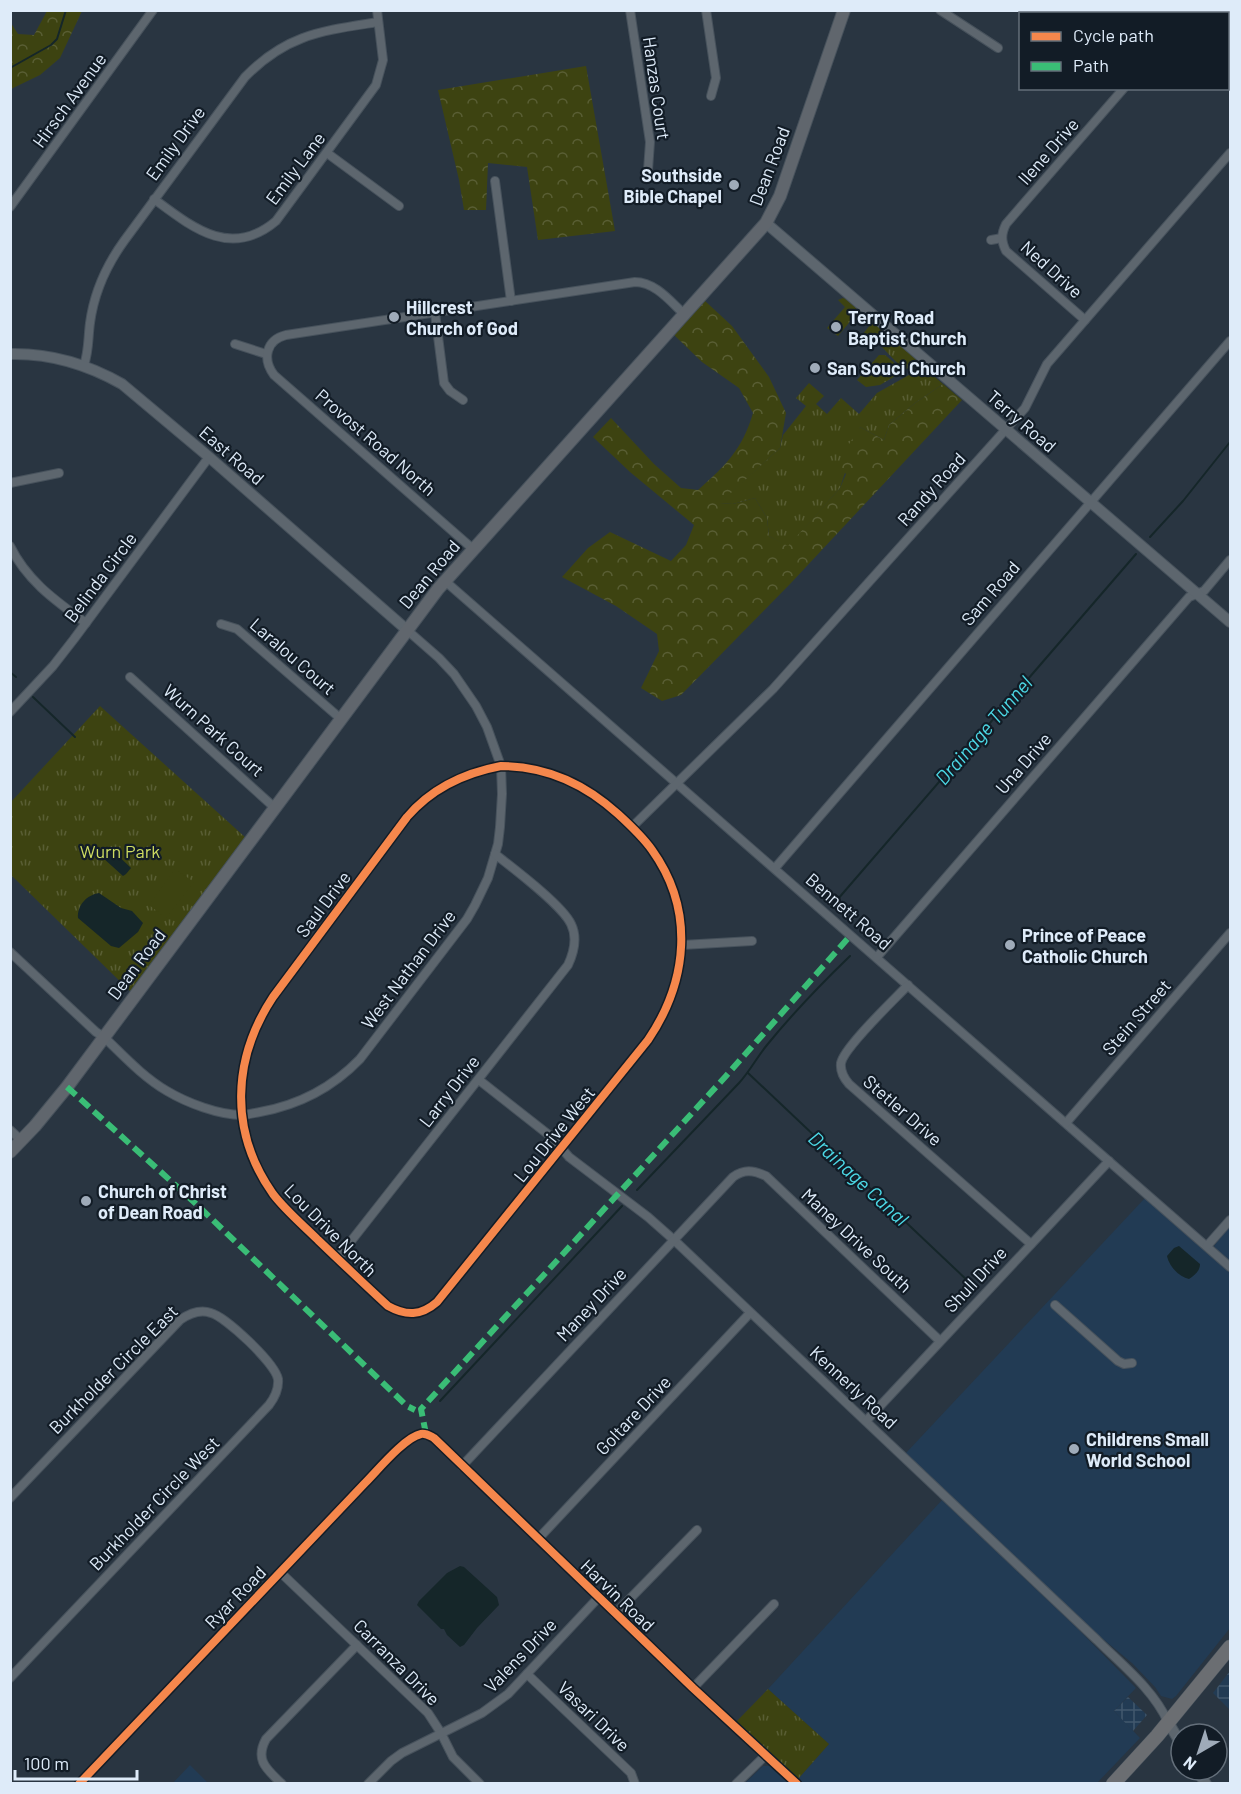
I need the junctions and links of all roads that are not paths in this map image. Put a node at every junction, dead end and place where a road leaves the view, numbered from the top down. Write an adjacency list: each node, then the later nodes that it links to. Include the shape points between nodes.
1 (153, 10): 17 (street, Hirsch Avenue)
2 (377, 10): 7 (street, Emily Lane)
3 (630, 10): 13 (street, Hanzas Court, via 650,142)
4 (706, 10): 10 (street, via 716,78)
5 (844, 10): 18 (main road, Dean Road, via 780,195)
6 (940, 10): 8 (street)
7 (378, 22): 11 (street, Emily Lane, via 383,50 379,78); 15 (street, Emily Drive, via 309,35 267,57 235,89)
8 (998, 48)
9 (1122, 90): 19 (street, Ilene Drive, via 1006,224)
10 (711, 96)
11 (327, 153): 15 (street, Emily Lane, via 276,221 246,237 224,238 202,232); 16 (street)
12 (1230, 153): 24 (street, Randy Road)
13 (648, 170)
14 (495, 181): 21 (street)
15 (154, 199): 29 (street, Emily Drive, via 100,282)
16 (399, 206)
17 (10, 207)
18 (766, 223): 23 (main road, Dean Road); 31 (street, Terry Road)
19 (1002, 238): 20 (street); 24 (street, Ned Drive, via 1006,251)
20 (990, 240)
21 (511, 301): 22 (street); 23 (street, via 641,282 654,287)
22 (435, 313): 28 (street, via 280,337); 30 (street, via 444,383)
23 (684, 314): 37 (main road, Dean Road)
24 (1085, 320): 31 (street, Randy Road, via 1047,364 1029,401)
25 (1230, 340): 35 (street, Sam Road)
26 (236, 344): 28 (street)
27 (10, 354): 29 (street, East Road, via 51,356)
28 (266, 354): 37 (street, Provost Road North, via 274,375)
29 (84, 365): 32 (street, East Road, via 134,393)
30 (463, 400)
31 (1006, 429): 35 (street, Terry Road); 49 (street, Randy Road, via 773,689)
32 (209, 457): 42 (street, Belinda Circle); 44 (street, East Road)
33 (59, 473): 34 (street)
34 (10, 483)
35 (1090, 501): 40 (street, Terry Road); 53 (street, Sam Road)
36 (10, 546): 42 (street, via 40,587)
37 (473, 549): 39 (main road, Dean Road)
38 (1230, 560): 40 (street, Una Drive, via 1204,591)
39 (445, 581): 44 (main road, Dean Road); 49 (street, Bennett Road)
40 (1197, 593): 41 (street, Terry Road); 58 (street, Una Drive, via 1189,597)
41 (1230, 622)
42 (86, 623): 46 (street, Belinda Circle)
43 (221, 624): 47 (street, Laralou Court, via 237,629)
44 (407, 630): 47 (main road, Dean Road); 48 (street, West Nathan Drive, via 466,689 487,727)
45 (130, 677): 50 (street, Wurn Park Court)
46 (10, 712)
47 (341, 719): 50 (main road, Dean Road)
48 (501, 766): 51 (street, Lou Drive West, via 547,773 581,786); 52 (street, West Nathan Drive); 62 (street, Saul Drive, via 443,786 417,806 301,959 254,1029 244,1064)
49 (678, 783): 51 (street, Randy Road); 53 (street, Bennett Road)
50 (275, 808): 60 (main road, Dean Road)
51 (632, 827): 56 (street, Lou Drive West, via 652,850 672,886)
52 (495, 854): 61 (street, Larry Drive, via 562,912 575,939 568,965); 62 (street, West Nathan Drive, via 488,878 467,919 351,1068 301,1101)
53 (775, 868): 58 (street, Bennett Road)
54 (1230, 933): 63 (street, Stein Street)
55 (752, 941): 56 (street)
56 (682, 945): 66 (street, Lou Drive West, via 673,993 661,1022)
57 (10, 952): 60 (street)
58 (877, 957): 59 (street, Bennett Road)
59 (908, 985): 63 (street, Bennett Road); 72 (street, Stetler Drive, via 848,1050 841,1063 844,1078)
60 (104, 1037): 62 (street, via 166,1090 197,1105); 65 (main road, Dean Road)
61 (479, 1080): 66 (street, Kennerly Road); 74 (street, Larry Drive)
62 (241, 1115): 74 (street, Lou Drive North, via 254,1159 274,1194)
63 (1066, 1123): 68 (street, Bennett Road)
64 (10, 1130): 65 (street)
65 (22, 1141): 67 (main road, Dean Road)
66 (562, 1148): 71 (street, Kennerly Road); 78 (street, Lou Drive West, via 437,1302 429,1309)
67 (10, 1152)
68 (1109, 1161): 72 (street, Shull Drive); 73 (street, Bennett Road)
69 (748, 1171): 71 (street, Maney Drive, via 733,1177); 79 (street, Maney Drive South, via 766,1176)
70 (1230, 1220): 73 (street)
71 (674, 1240): 77 (street, Kennerly Road); 84 (street, Maney Drive)
72 (1031, 1244): 79 (street, Shull Drive)
73 (1207, 1246): 75 (street, Bennett Road)
74 (338, 1258): 78 (street, Lou Drive North, via 388,1306)
75 (1230, 1267)
76 (1055, 1305): 81 (street, via 1118,1361)
77 (750, 1313): 82 (street, Kennerly Road); 87 (street, Goltare Drive)
78 (409, 1314)
79 (940, 1341): 82 (street, Shull Drive)
80 (249, 1342): 85 (street, Burkholder Circle East, via 219,1316 202,1311 186,1315); 95 (street, Burkholder Circle West, via 275,1372 278,1387 274,1399)
81 (1132, 1363)
82 (866, 1421): 97 (street, Kennerly Road, via 1136,1678 1161,1707)
83 (417, 1436): 84 (street, Harvin Road, via 426,1434 434,1438); 88 (street, Ryar Road, via 403,1445)
84 (462, 1466): 87 (street, Harvin Road)
85 (10, 1498)
86 (697, 1530): 91 (street)
87 (538, 1539): 89 (street, Harvin Road)
88 (280, 1572): 92 (street, Carranza Drive); 100 (street, Ryar Road)
89 (598, 1598): 91 (street, Harvin Road); 94 (street, Valens Drive)
90 (774, 1604): 96 (street)
91 (615, 1614): 96 (street, Harvin Road)
92 (357, 1645): 98 (street, Carranza Drive, via 421,1705); 101 (street, via 262,1746 261,1760)
93 (1230, 1647): 97 (main road)
94 (527, 1674): 98 (street, Valens Drive, via 493,1707); 104 (street, Vasari Drive, via 631,1773)
95 (10, 1678)
96 (693, 1688): 99 (street, Harvin Road)
97 (1168, 1722): 107 (main road)
98 (441, 1733): 102 (street, Valens Drive, via 402,1753); 103 (street, Carranza Drive, via 453,1757)
99 (766, 1755): 105 (street); 106 (street, Harvin Road)
100 (79, 1784)
101 (282, 1784)
102 (368, 1784)
103 (480, 1784)
104 (635, 1784)
105 (736, 1784)
106 (797, 1784)
107 (1113, 1784)

